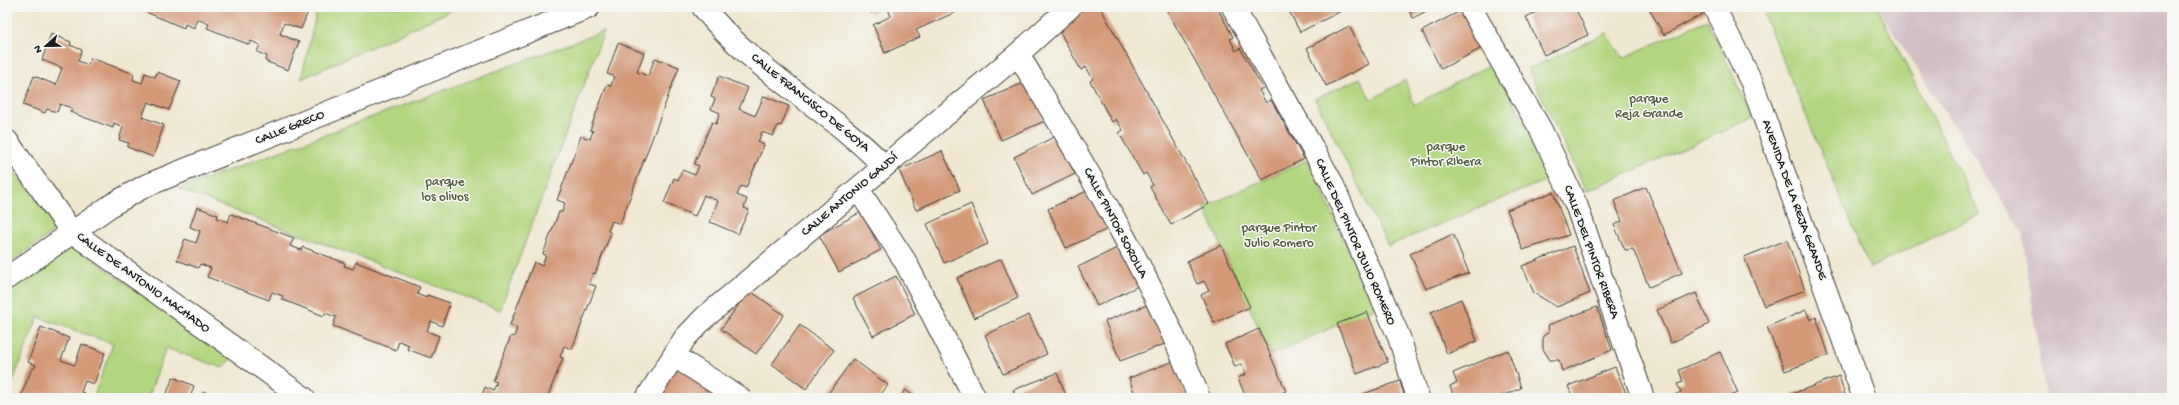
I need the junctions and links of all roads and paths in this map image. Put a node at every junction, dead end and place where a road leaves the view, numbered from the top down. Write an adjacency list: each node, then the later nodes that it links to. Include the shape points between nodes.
1 (589, 7): 11 (street, CALLE GRECO, via 145,186)
2 (703, 7): 9 (street, CALLE FRANCISCO DE GOYA, via 717,24 781,82 858,141)
3 (1070, 7): 7 (street, CALLE ANTONIO GAUDÍ)
4 (1233, 7): 19 (street, CALLE DEL PINTOR JULIO ROMERO, via 1331,181 1399,337)
5 (1470, 7): 20 (street, CALLE DEL PINTOR RIBERA, via 1542,130 1577,207)
6 (1714, 7): 21 (street, AVENIDA DE LA REJA GRANDE, via 1752,83)
7 (1018, 54): 9 (street, CALLE ANTONIO GAUDÍ); 18 (street, CALLE PINTOR SOROLLA, via 1100,191 1180,346)
8 (7, 141): 11 (street, CALLE DE ANTONIO MACHADO)
9 (884, 166): 10 (street, CALLE ANTONIO GAUDÍ)
10 (858, 189): 13 (street, CALLE ANTONIO GAUDÍ, via 704,318 685,338); 17 (street, via 905,261)
11 (72, 231): 12 (street, CALLE GRECO); 14 (street, CALLE DE ANTONIO MACHADO)
12 (7, 278)
13 (674, 356): 15 (street, CALLE ANTONIO GAUDÍ); 16 (street)
14 (304, 398)
15 (647, 398)
16 (740, 398)
17 (975, 398)
18 (1199, 398)
19 (1418, 398)
20 (1643, 398)
21 (1864, 398)

